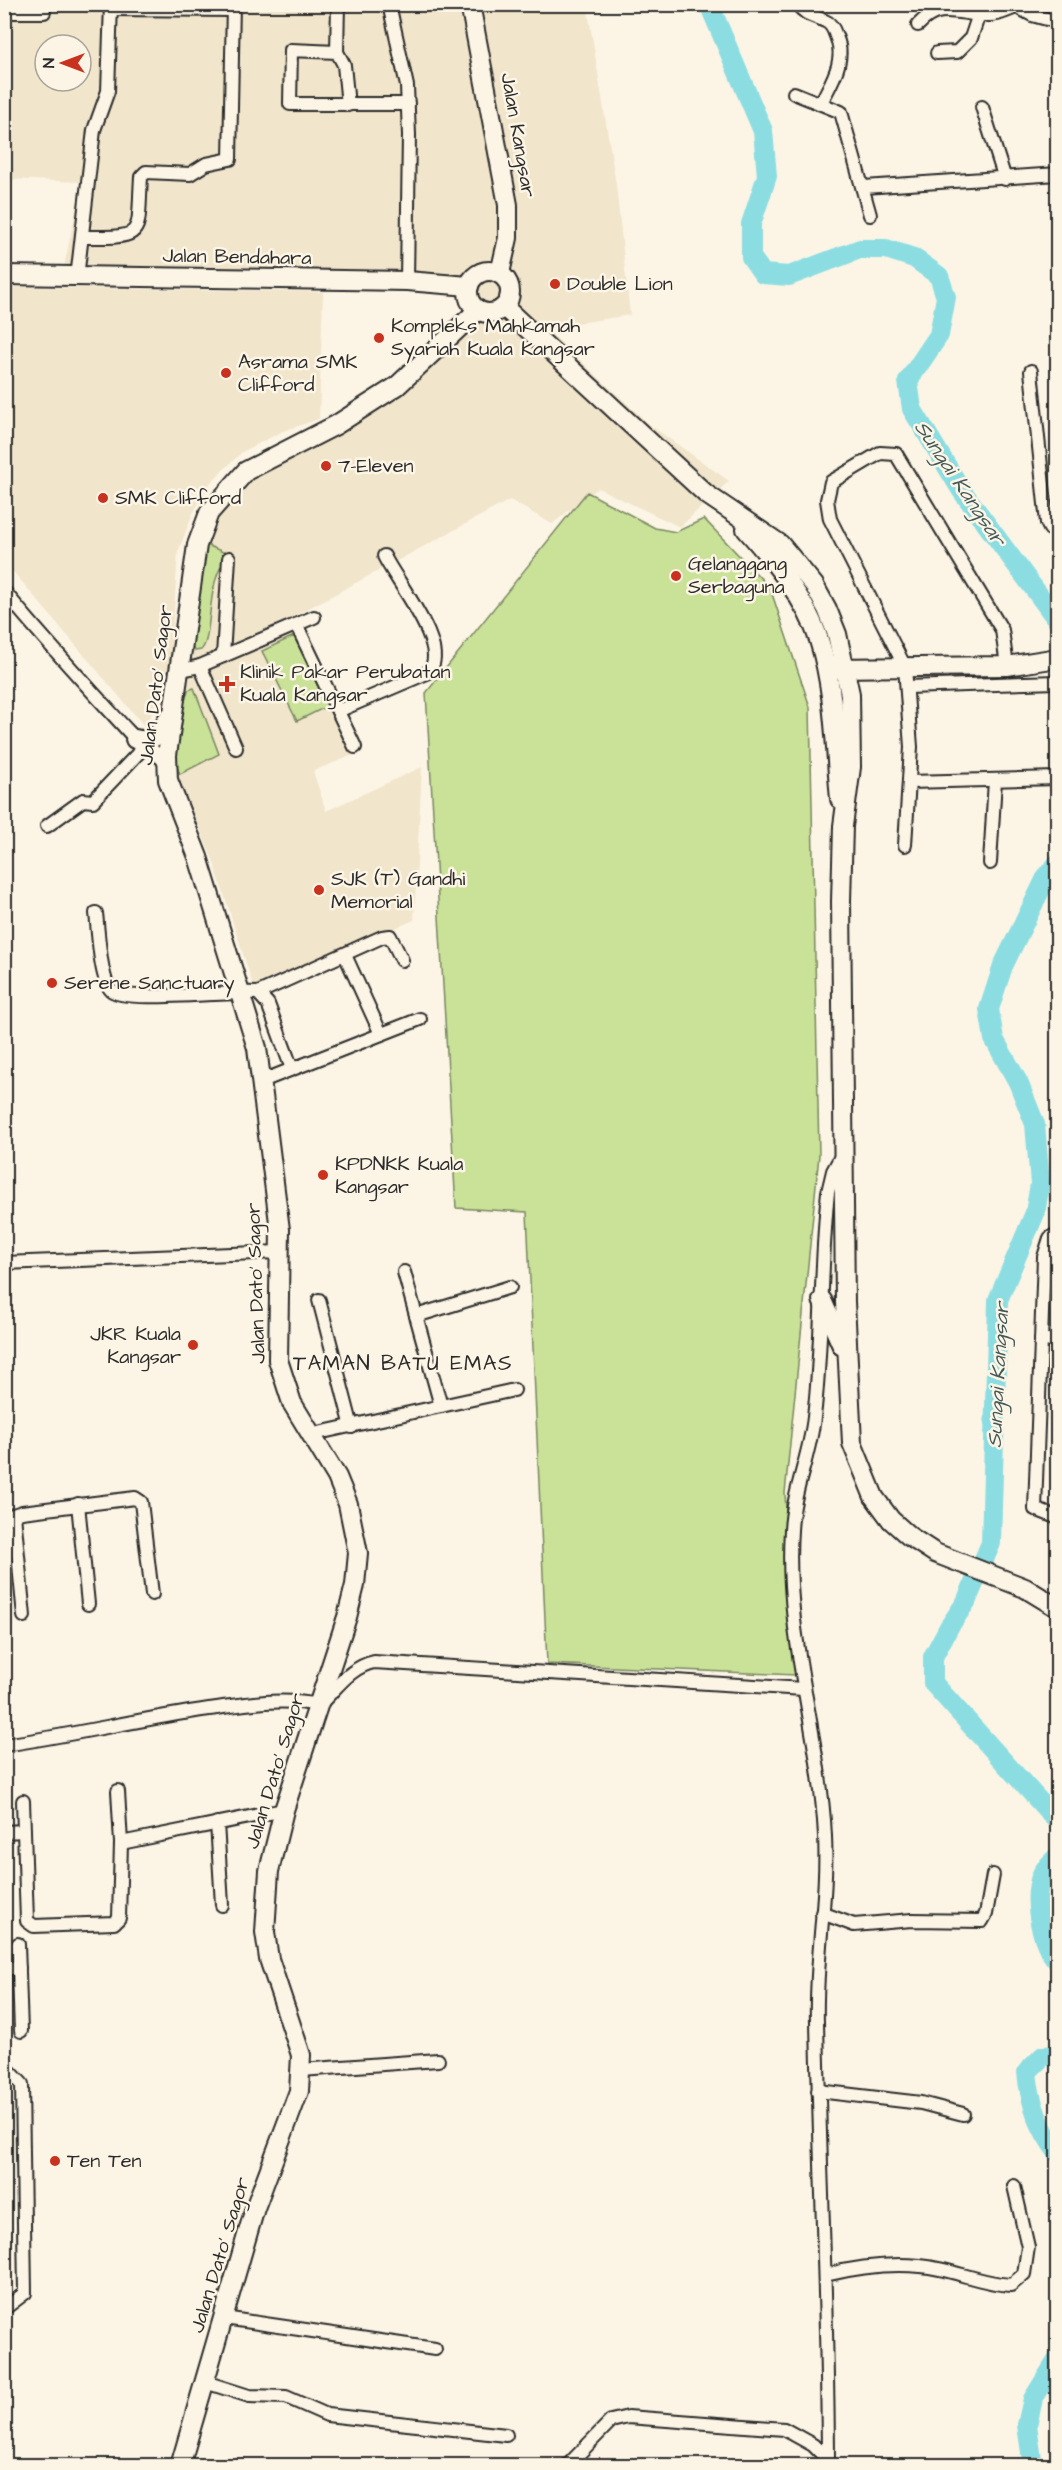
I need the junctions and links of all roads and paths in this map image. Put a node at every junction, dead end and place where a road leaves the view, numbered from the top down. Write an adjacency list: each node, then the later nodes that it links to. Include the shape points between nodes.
1 (338, 4): 13 (street)
2 (389, 4): 17 (street)
3 (470, 4): 25 (main road, Jalan Kangsar, via 508,205 508,238)
4 (797, 4): 16 (street, via 810,17 833,27 840,43 837,71)
5 (1014, 6): 10 (street, via 989,15); 11 (street)
6 (111, 7): 7 (street); 24 (street, via 109,78 93,130)
7 (233, 7): 24 (street, via 230,159 206,164 190,174 146,172 141,177 140,223 135,232 128,236)
8 (4, 12): 9 (street)
9 (44, 12)
10 (980, 14): 12 (street, via 938,7); 14 (street, via 971,38 957,52)
11 (1058, 22)
12 (918, 25)
13 (337, 52): 18 (street, via 344,65); 18 (street, via 291,50 290,104)
14 (938, 53)
15 (794, 93): 16 (street)
16 (821, 103): 22 (street, via 842,114)
17 (408, 104): 18 (street); 28 (street)
18 (348, 105)
19 (982, 107): 21 (street)
20 (1058, 174): 21 (street)
21 (1005, 179): 22 (street)
22 (864, 187): 23 (street)
23 (870, 215)
24 (82, 237): 27 (street)
25 (500, 273): 29 (main road, via 481,272); 30 (main road, via 510,289)
26 (4, 275): 27 (main road, Jalan Bendahara)
27 (77, 278): 28 (main road, Jalan Bendahara)
28 (407, 281): 29 (main road, Jalan Bendahara)
29 (469, 286): 31 (main road, via 470,300)
30 (504, 307): 31 (main road, via 492,313); 33 (main road, via 706,494)
31 (478, 310): 47 (main road, Jalan Dato' Sagor, via 397,386 336,425 263,460 231,485 209,513 197,545)
32 (1031, 371): 34 (street, via 1047,523 1050,529)
33 (733, 514): 45 (main road, via 796,594 819,639); 46 (main road, via 780,544 814,585 837,634)
34 (1058, 531)
35 (384, 556): 50 (street, via 422,621 436,660 427,673)
36 (229, 558): 40 (street)
37 (4, 591): 54 (street, via 66,664)
38 (314, 617): 39 (street)
39 (297, 626): 40 (street); 50 (street)
40 (223, 656): 42 (street)
41 (1054, 658): 43 (main road)
42 (200, 666): 47 (street); 53 (street)
43 (1007, 666): 44 (main road); 44 (street, via 1002,630 899,458 886,452 831,482 826,500 835,533)
44 (905, 667): 46 (main road); 49 (street)
45 (825, 668): 46 (main road); 59 (main road)
46 (844, 668): 59 (main road, via 850,694 851,767)
47 (178, 671): 51 (main road, Jalan Dato' Sagor)
48 (1057, 682): 49 (street)
49 (908, 687): 57 (street)
50 (338, 711): 52 (street)
51 (172, 713): 54 (main road, Jalan Dato' Sagor); 54 (main road, via 153,740 146,742)
52 (355, 747)
53 (236, 748)
54 (155, 753): 58 (street, via 93,801 83,800); 65 (main road, Jalan Dato' Sagor, via 198,857)
55 (1058, 778): 56 (street)
56 (996, 780): 57 (street); 61 (street)
57 (909, 782): 60 (street)
58 (46, 826)
59 (843, 826): 71 (main road)
60 (905, 845)
61 (990, 863)
62 (96, 913): 65 (street, via 105,977 110,989 120,995)
63 (345, 955): 64 (street, via 390,936); 66 (street); 68 (street)
64 (402, 960)
65 (239, 991): 66 (street); 70 (main road, Jalan Dato' Sagor, via 257,1048)
66 (258, 993): 69 (street, via 268,1004)
67 (420, 1019): 68 (street)
68 (381, 1034): 69 (street)
69 (292, 1069): 70 (street)
70 (262, 1081): 73 (main road, Jalan Dato' Sagor)
71 (844, 1153): 78 (street, via 830,1182); 82 (main road)
72 (1058, 1233): 81 (street, via 1050,1238 1044,1257)
73 (280, 1252): 74 (street); 86 (main road, Jalan Dato' Sagor, via 278,1360 292,1403)
74 (4, 1263)
75 (404, 1272): 79 (street)
76 (510, 1287): 79 (street)
77 (319, 1300): 85 (street)
78 (822, 1300): 82 (main road); 94 (street, via 814,1419 791,1529 790,1576)
79 (416, 1316): 84 (street)
80 (1058, 1340): 81 (street)
81 (1041, 1341): 89 (street, via 1035,1509)
82 (846, 1356): 92 (main road, via 852,1443 874,1497 891,1520 935,1553 1025,1588)
83 (514, 1390): 84 (street)
84 (441, 1407): 85 (street)
85 (352, 1427): 86 (street)
86 (309, 1435): 95 (main road, Jalan Dato' Sagor, via 337,1477 348,1504 358,1553 347,1617)
87 (78, 1504): 88 (street); 90 (street, via 126,1498 141,1502); 91 (street)
88 (9, 1516): 93 (street)
89 (1058, 1518)
90 (152, 1594)
91 (88, 1604)
92 (1058, 1608)
93 (24, 1616)
94 (804, 1689): 95 (street, via 374,1662 352,1672); 106 (street, via 825,1834)
95 (318, 1705): 96 (street, via 261,1702); 99 (main road, Jalan Dato' Sagor)
96 (4, 1744)
97 (118, 1791): 103 (street)
98 (23, 1801): 101 (street)
99 (284, 1810): 100 (street); 113 (main road, Jalan Dato' Sagor, via 269,1872 265,1932 269,1959 301,2055)
100 (217, 1823): 103 (street); 105 (street)
101 (24, 1831): 102 (street); 103 (street, via 27,1921 34,1926 114,1923 119,1918)
102 (4, 1832)
103 (121, 1844)
104 (993, 1875): 106 (street, via 982,1922 912,1920 854,1925)
105 (222, 1905)
106 (822, 1913): 114 (street)
107 (18, 1944): 109 (street)
108 (4, 1968): 109 (street)
109 (19, 1968): 110 (street)
110 (21, 2031)
111 (438, 2060): 113 (street)
112 (4, 2065): 118 (street, via 22,2084 25,2294)
113 (301, 2070): 119 (main road, Jalan Dato' Sagor, via 296,2100 255,2208)
114 (818, 2091): 115 (street, via 921,2103); 117 (street)
115 (963, 2114)
116 (1014, 2186): 117 (street, via 1028,2247 1024,2274 1011,2285 938,2268 878,2264)
117 (825, 2275): 123 (street)
118 (4, 2309)
119 (224, 2318): 120 (street); 121 (main road, Jalan Dato' Sagor)
120 (435, 2349)
121 (205, 2382): 122 (street, via 249,2396 286,2397 327,2415); 124 (main road, Jalan Dato' Sagor)
122 (506, 2435)
123 (828, 2463): 125 (street, via 813,2445 784,2429 628,2417 610,2421)
124 (180, 2466)
125 (567, 2466)

